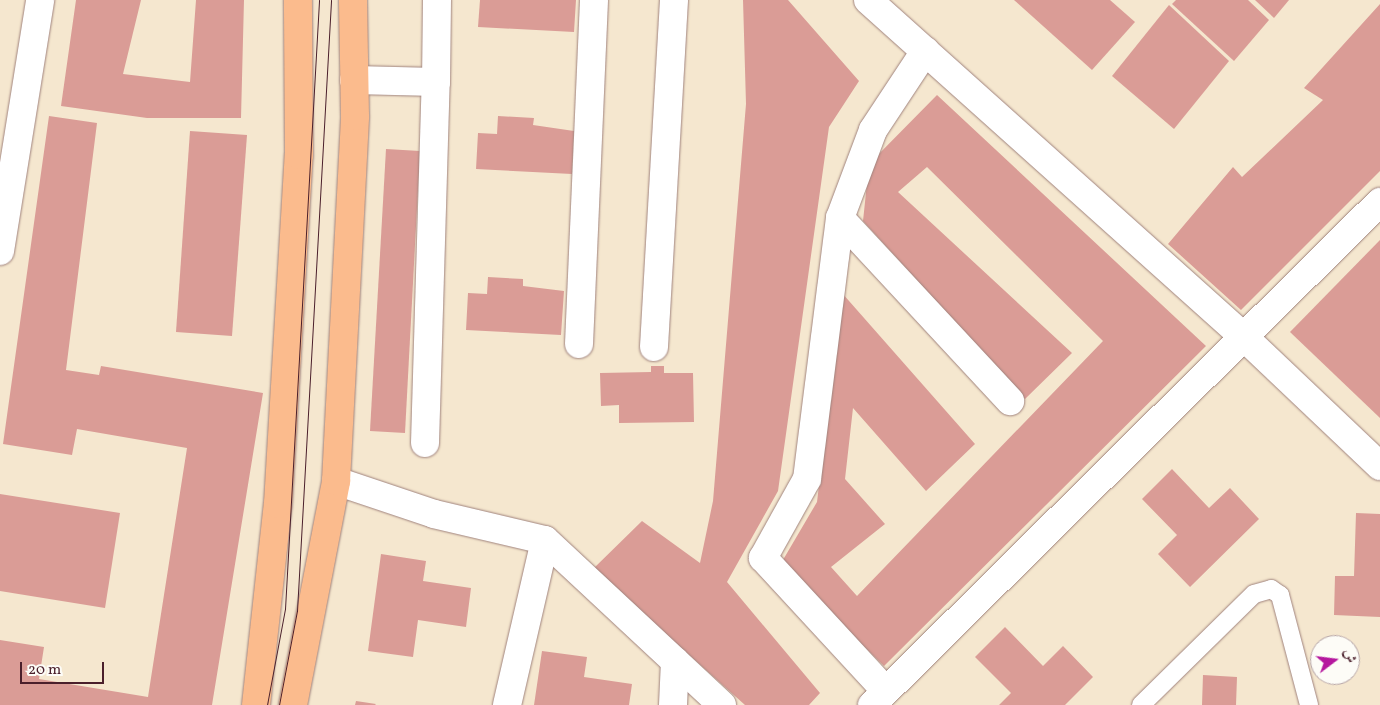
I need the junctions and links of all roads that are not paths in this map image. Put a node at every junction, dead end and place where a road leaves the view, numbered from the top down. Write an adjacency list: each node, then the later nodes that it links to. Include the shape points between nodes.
1 (40, 0): 13 (street)
2 (298, 0): 24 (main road, via 298,155 279,494)
3 (353, 0): 9 (main road)
4 (437, 0): 10 (street)
5 (594, 0): 15 (street)
6 (674, 0): 16 (street)
7 (868, 0): 8 (street)
8 (925, 51): 12 (street, via 873,130); 14 (street)
9 (354, 80): 10 (street); 20 (main road)
10 (436, 82): 18 (street)
11 (1380, 202): 14 (street)
12 (840, 218): 17 (street); 23 (street, via 807,479 763,558)
13 (0, 251)
14 (1245, 338): 19 (street); 23 (street)
15 (578, 344)
16 (654, 347)
17 (1010, 401)
18 (425, 443)
19 (1380, 466)
20 (336, 481): 21 (street, via 434,514); 25 (main road)
21 (545, 540): 22 (street); 26 (street)
22 (675, 662): 27 (street); 28 (street)
23 (879, 697)
24 (256, 705)
25 (293, 705)
26 (507, 705)
27 (674, 705)
28 (722, 705)
29 (1140, 705): 30 (lane, via 1254,594 1271,589 1280,595)
30 (1309, 705)

